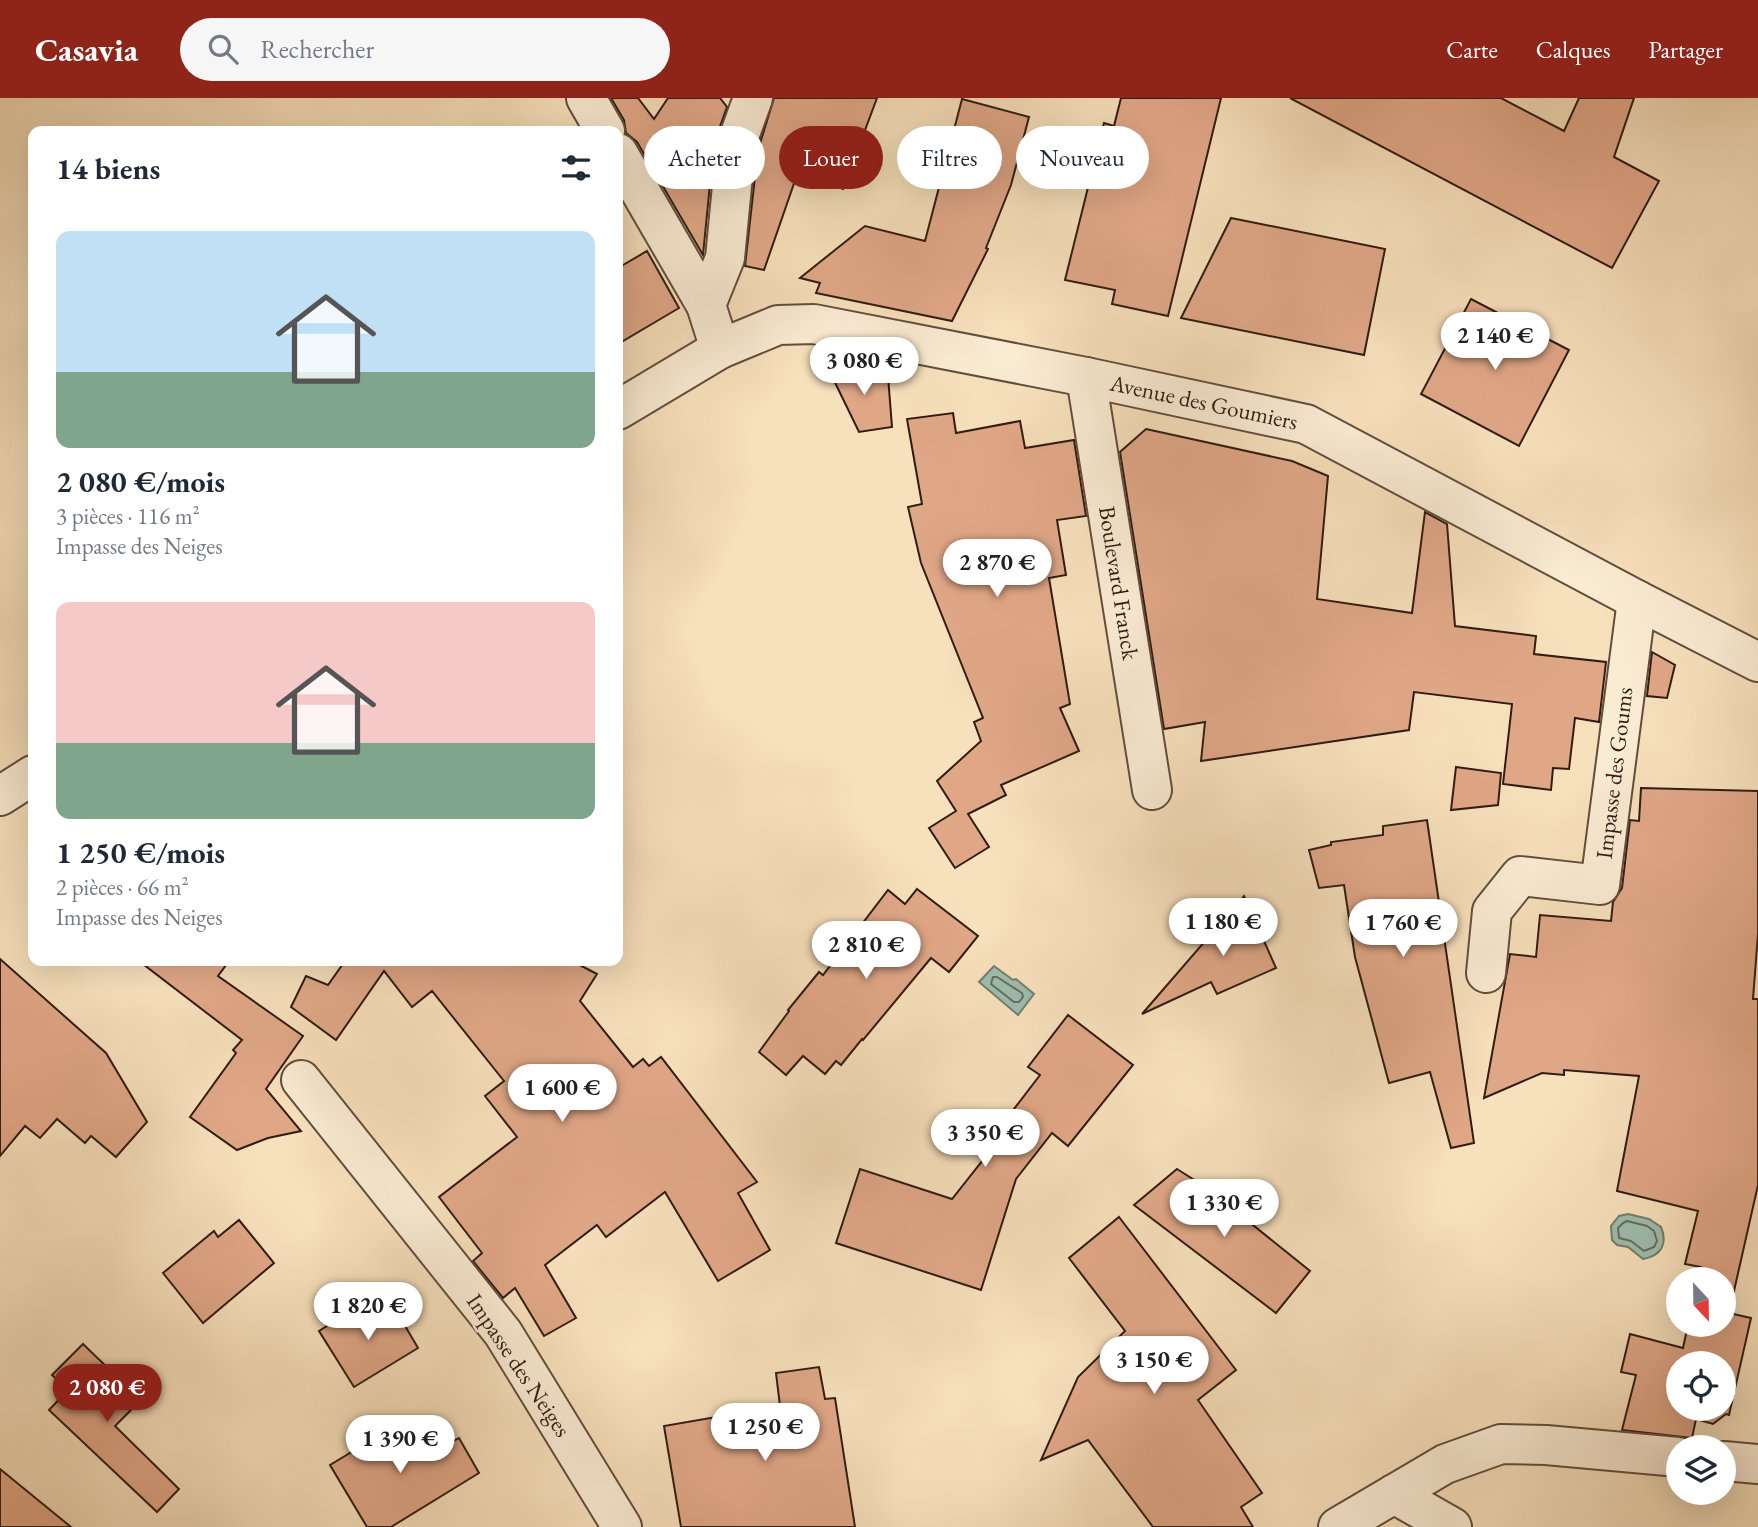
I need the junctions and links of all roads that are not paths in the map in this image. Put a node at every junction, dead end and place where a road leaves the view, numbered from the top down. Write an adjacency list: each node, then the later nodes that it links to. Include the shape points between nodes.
1 (586, 98): 3 (street)
2 (753, 98): 5 (street, via 736,145 725,258)
3 (602, 126)
4 (623, 162): 5 (street)
5 (706, 305): 6 (street)
6 (720, 349): 7 (street, Avenue des Goumiers, via 778,325 814,324); 8 (street, Avenue des Goumiers)
7 (1086, 377): 9 (street, Avenue des Goumiers, via 1306,424); 12 (street, Boulevard Franck)
8 (623, 407)
9 (1637, 600): 10 (street, Avenue des Goumiers); 14 (street, Impasse des Goums, via 1600,885 1520,876 1492,911)
10 (1758, 662)
11 (28, 778): 13 (street)
12 (1152, 790)
13 (0, 796)
14 (1486, 973)
15 (301, 1080): 20 (street, Impasse des Neiges, via 503,1333)
16 (1666, 1456): 19 (street, via 1501,1444 1446,1464)
17 (1736, 1462): 18 (street)
18 (1758, 1464)
19 (1394, 1494): 21 (street); 22 (street)
20 (622, 1527)
21 (1338, 1527)
22 (1452, 1527)

